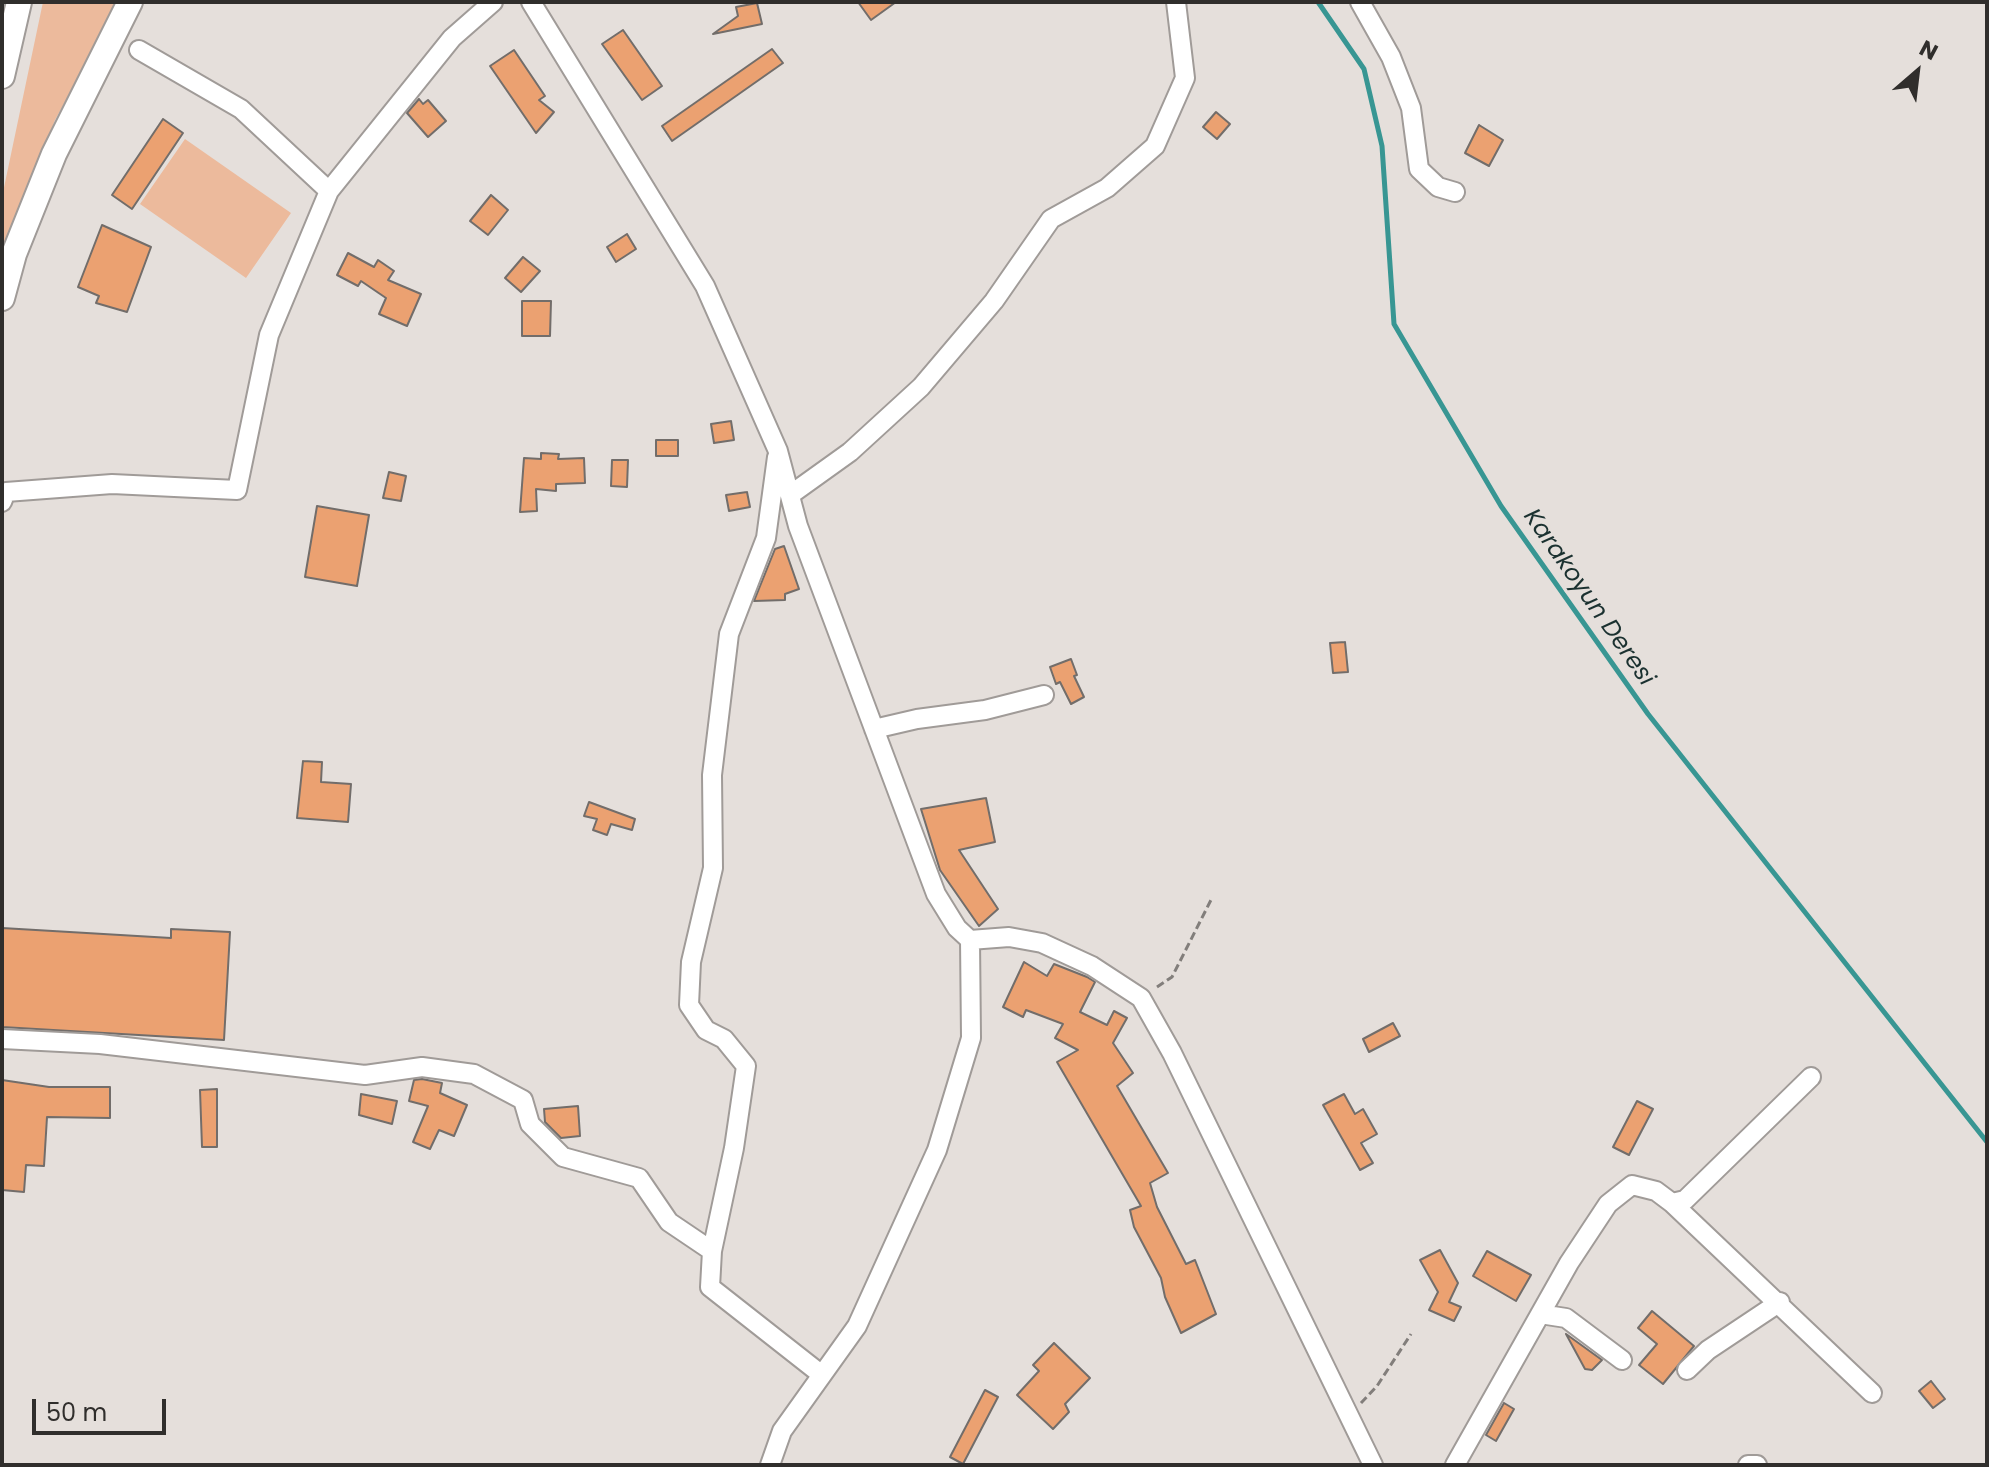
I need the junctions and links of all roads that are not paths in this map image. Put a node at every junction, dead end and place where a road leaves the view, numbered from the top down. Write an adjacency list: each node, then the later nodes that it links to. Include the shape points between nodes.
1 (19, 2): 8 (main road)
2 (130, 2): 11 (main road, via 54,154)
3 (493, 2): 9 (street, via 452,38)
4 (531, 2): 12 (street, via 705,286)
5 (1176, 2): 13 (street, via 1185,78 1155,146 1107,188 1051,219 994,301 921,387 850,452)
6 (1360, 2): 10 (street, via 1391,57 1411,108 1419,169 1438,187)
7 (139, 50): 9 (street, via 241,109)
8 (2, 76)
9 (329, 191): 14 (street, via 269,335 237,490 112,484 6,492)
10 (1455, 192)
11 (2, 298)
12 (778, 451): 13 (street); 21 (street, via 766,538 729,634 712,775 713,868 691,962 689,1005 706,1030 724,1039 746,1066)
13 (790, 495): 16 (street)
14 (2, 502)
15 (1044, 695): 16 (street)
16 (874, 729): 17 (street, via 936,894)
17 (970, 940): 26 (street, via 971,1038 937,1150 857,1326); 29 (street, via 1009,937 1042,943 1092,966 1141,998)
18 (2, 1039): 21 (street, via 100,1044 365,1075 422,1067 474,1074 523,1100 530,1124 563,1157 639,1178 669,1222)
19 (1811, 1077): 20 (street, via 1685,1200)
20 (1672, 1203): 22 (street); 23 (street, via 1656,1191 1632,1185 1608,1204)
21 (712, 1251): 26 (street, via 710,1287)
22 (1780, 1302): 25 (street); 27 (street)
23 (1540, 1314): 24 (street, via 1566,1318); 30 (street)
24 (1622, 1360)
25 (1687, 1370)
26 (822, 1375): 28 (street, via 782,1431)
27 (1872, 1393)
28 (770, 1465)
29 (1373, 1465)
30 (1455, 1465)
31 (1748, 1465): 32 (street)
32 (1757, 1465)

